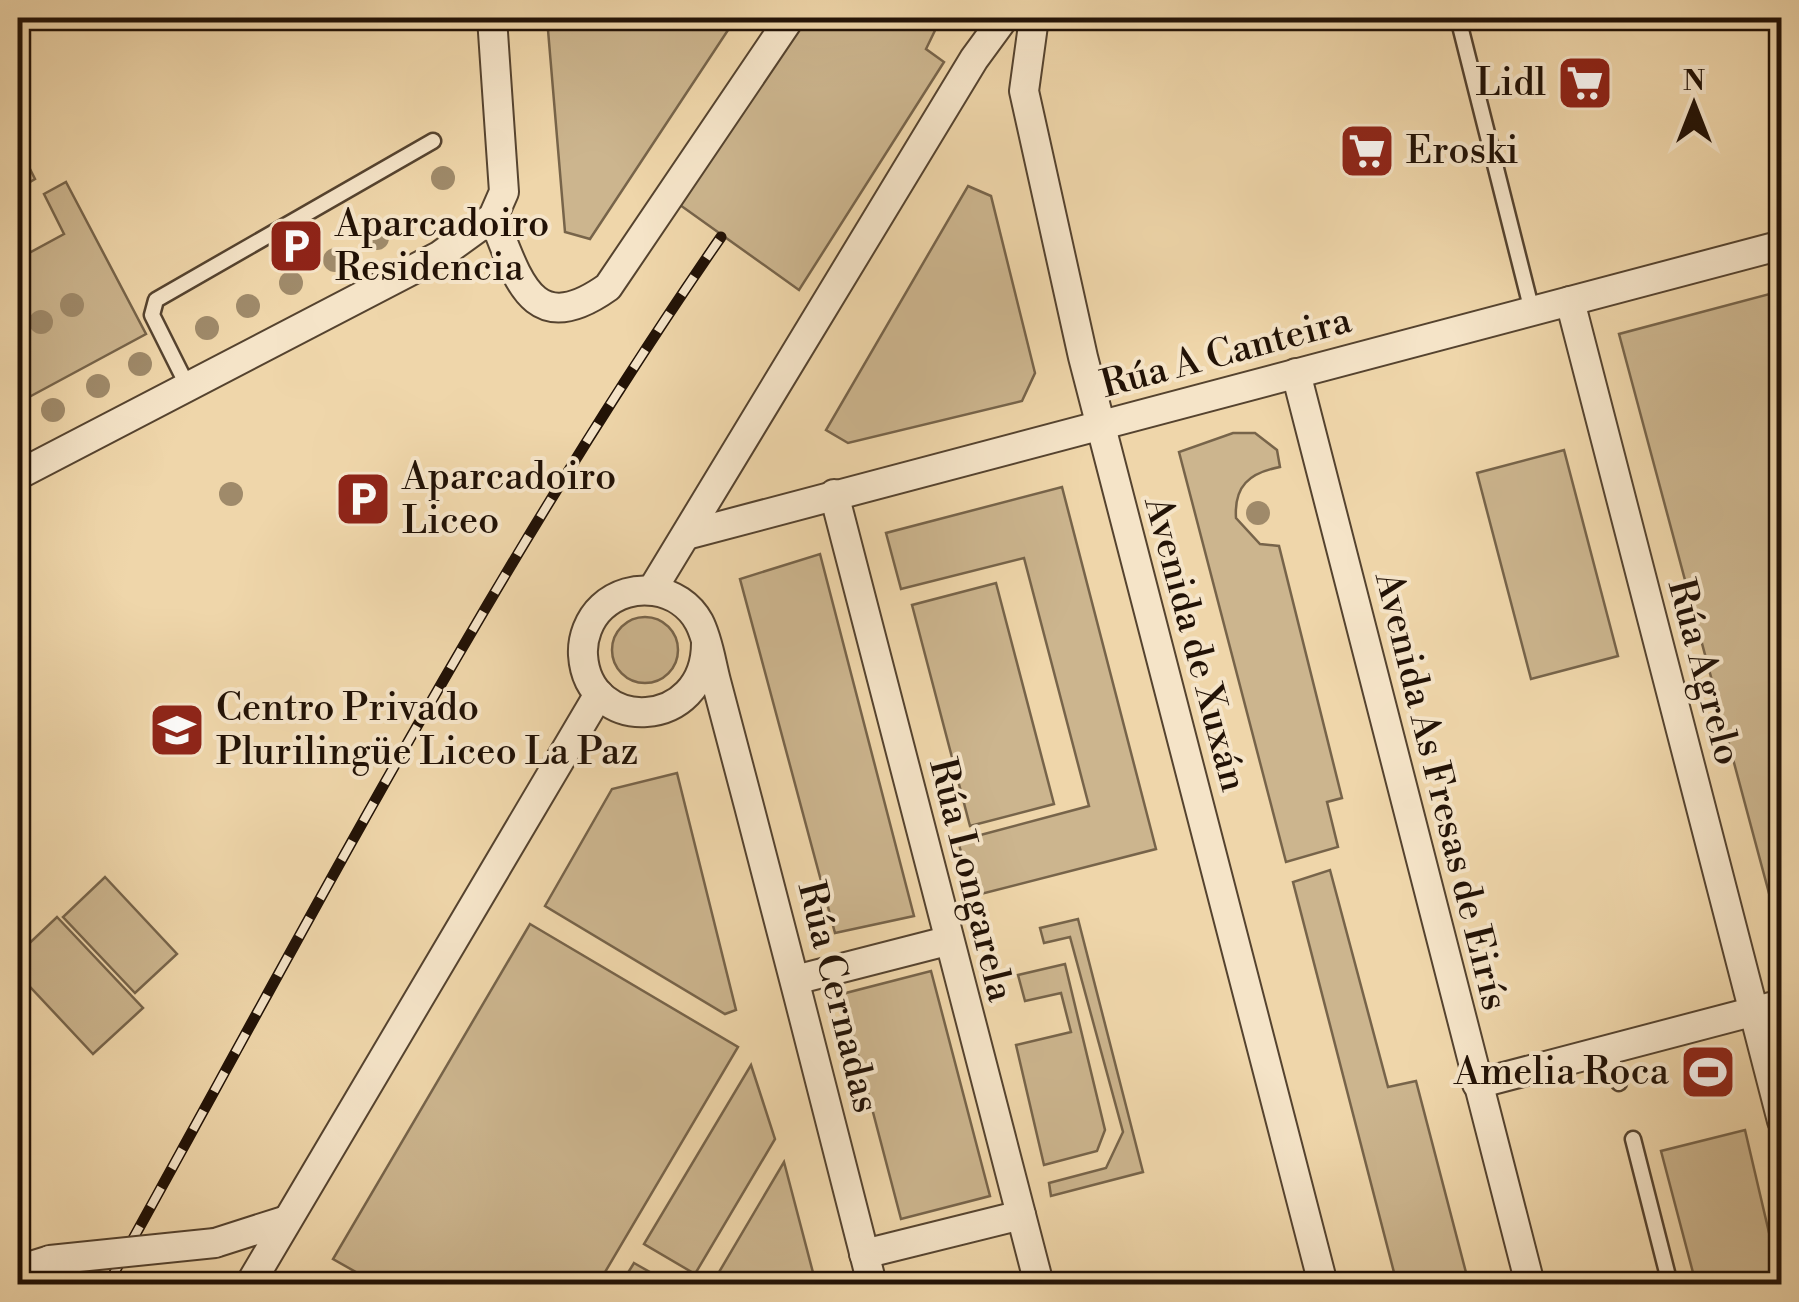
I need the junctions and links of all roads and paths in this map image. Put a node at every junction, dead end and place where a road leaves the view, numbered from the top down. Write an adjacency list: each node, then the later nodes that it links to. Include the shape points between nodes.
1 (492, 18): 9 (street, via 504,192)
2 (790, 18): 9 (street, via 608,287 587,302 566,310 544,306 524,288)
3 (984, 18): 7 (street)
4 (1004, 18): 7 (street)
5 (1034, 18): 15 (street, Avenida de Xuxán, via 1024,91)
6 (1458, 18): 12 (lane)
7 (974, 59): 18 (street)
8 (433, 141): 14 (lane, via 156,300 152,315)
9 (493, 217): 14 (street, via 439,256)
10 (1782, 245): 11 (street, Rúa A Canteira)
11 (1570, 301): 12 (street, Rúa A Canteira); 26 (street, Rúa Agrelo)
12 (1532, 311): 13 (street, Rúa A Canteira)
13 (1296, 373): 15 (street, Rúa A Canteira); 28 (street, Avenida As Fresas de Eirís)
14 (188, 387): 16 (street)
15 (1099, 425): 17 (street, Rúa A Canteira); 39 (street, Avenida de Xuxán)
16 (18, 475)
17 (834, 494): 18 (street, Rúa A Canteira); 24 (street, Rúa Longarela)
18 (690, 534): 19 (street)
19 (652, 590): 20 (street, via 688,608); 21 (street, via 616,597 590,623 584,660)
20 (706, 644): 22 (street, via 701,676); 23 (street, Rúa Cernadas)
21 (600, 694): 22 (street, via 614,705 648,713); 33 (street)
22 (681, 702): 23 (street)
23 (729, 729): 25 (street, Rúa Cernadas)
24 (947, 941): 25 (street); 32 (street, Rúa Longarela)
25 (795, 980): 34 (street, Rúa Cernadas)
26 (1768, 1008): 27 (street); 30 (street, Rúa Agrelo)
27 (1610, 1049): 28 (street); 29 (lane)
28 (1477, 1084): 40 (street, Avenida As Fresas de Eirís)
29 (1619, 1084)
30 (1782, 1121)
31 (1633, 1139): 41 (lane)
32 (1020, 1215): 34 (street); 38 (street, Rúa Longarela)
33 (287, 1220): 35 (street, bridge, via 215,1243 50,1260); 36 (street)
34 (864, 1254): 37 (street, Rúa Cernadas)
35 (18, 1270)
36 (250, 1284)
37 (872, 1284)
38 (1039, 1284)
39 (1323, 1284)
40 (1530, 1284)
41 (1670, 1284)

